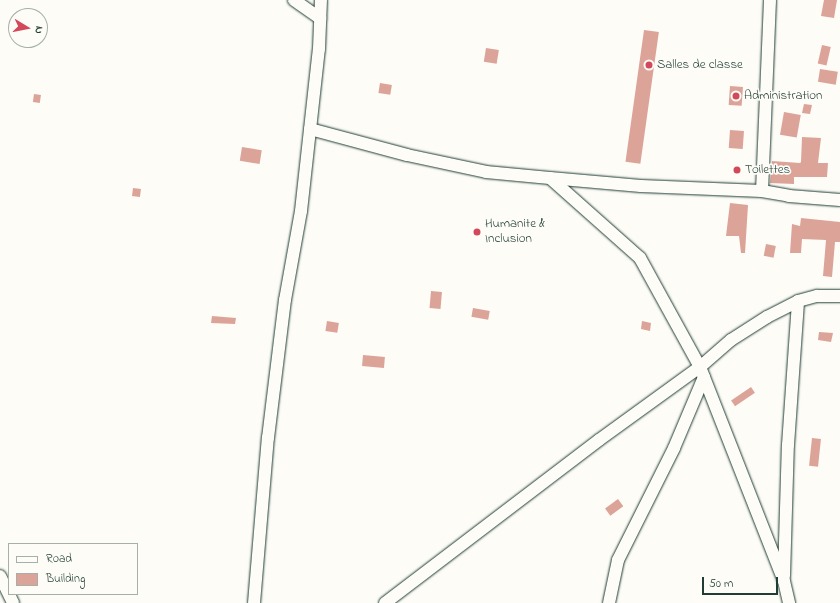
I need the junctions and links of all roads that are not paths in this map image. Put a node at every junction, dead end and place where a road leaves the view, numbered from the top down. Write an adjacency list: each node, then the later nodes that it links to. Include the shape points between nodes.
1 (294, 0): 4 (street)
2 (321, 0): 4 (street)
3 (770, 0): 7 (street)
4 (320, 18): 5 (street)
5 (310, 129): 6 (street, via 407,155 486,172); 15 (street, via 302,211 285,300 268,438)
6 (550, 178): 7 (street, via 641,186); 11 (street, via 640,258)
7 (762, 191): 8 (street)
8 (840, 200)
9 (840, 296): 10 (street, via 817,296)
10 (798, 302): 11 (street, via 767,317 731,340); 13 (street, via 788,445)
11 (702, 372): 13 (street); 16 (street, via 599,440); 17 (street, via 674,448 618,560)
12 (0, 576): 14 (street)
13 (784, 581): 18 (street)
14 (8, 593)
15 (254, 603)
16 (385, 603)
17 (609, 603)
18 (789, 603)

